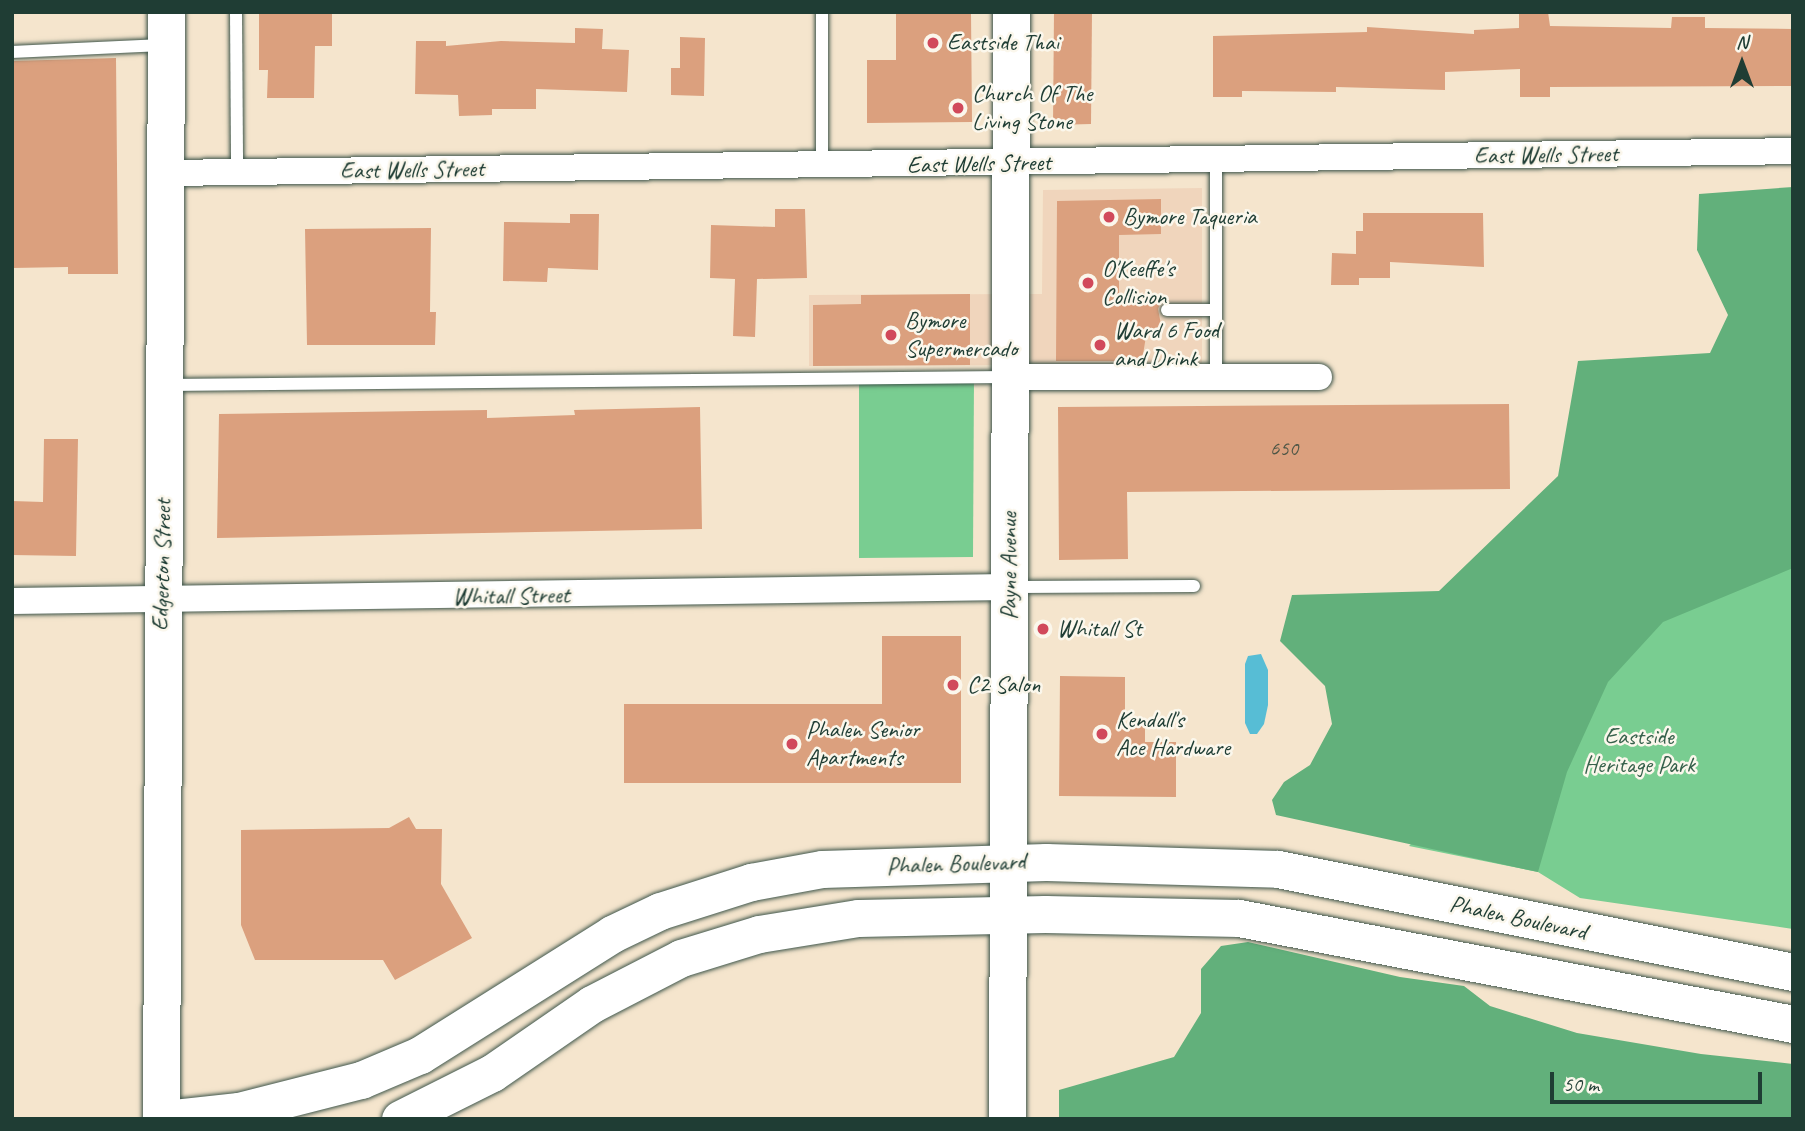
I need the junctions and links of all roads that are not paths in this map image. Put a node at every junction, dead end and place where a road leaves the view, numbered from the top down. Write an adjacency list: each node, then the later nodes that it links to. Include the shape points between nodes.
1 (236, 12): 10 (lane)
2 (822, 12): 9 (lane)
3 (1011, 12): 8 (main road, Payne Avenue)
4 (166, 28): 5 (lane); 11 (main road, Edgerton Street)
5 (12, 52)
6 (1793, 151): 7 (street, East Wells Street)
7 (1216, 160): 8 (street, East Wells Street); 13 (lane)
8 (1011, 163): 9 (street, East Wells Street); 14 (main road, Payne Avenue)
9 (822, 166): 10 (street, East Wells Street)
10 (237, 172): 11 (street, East Wells Street)
11 (166, 173): 17 (main road, Edgerton Street)
12 (1167, 310): 13 (lane)
13 (1216, 310): 15 (lane)
14 (1010, 377): 15 (street); 17 (lane); 19 (main road, Payne Avenue)
15 (1216, 377): 16 (street)
16 (1319, 377)
17 (166, 384): 20 (main road, Edgerton Street)
18 (1194, 586): 19 (lane)
19 (1009, 587): 20 (street, Whitall Street); 22 (main road, Payne Avenue)
20 (160, 600): 21 (street, Whitall Street); 27 (main road, Edgerton Street)
21 (12, 601)
22 (1008, 862): 23 (main road, Payne Avenue); 24 (main road, Phalen Boulevard, via 1250,866); 27 (main road, Phalen Boulevard, via 822,869 704,895 612,934 420,1055 361,1080 252,1109)
23 (1009, 915): 25 (main road, via 1239,918); 26 (main road, Payne Avenue); 28 (main road, via 858,918 716,945 639,978 492,1073)
24 (1793, 972)
25 (1793, 1024)
26 (1007, 1105)
27 (163, 1119)
28 (400, 1119)

